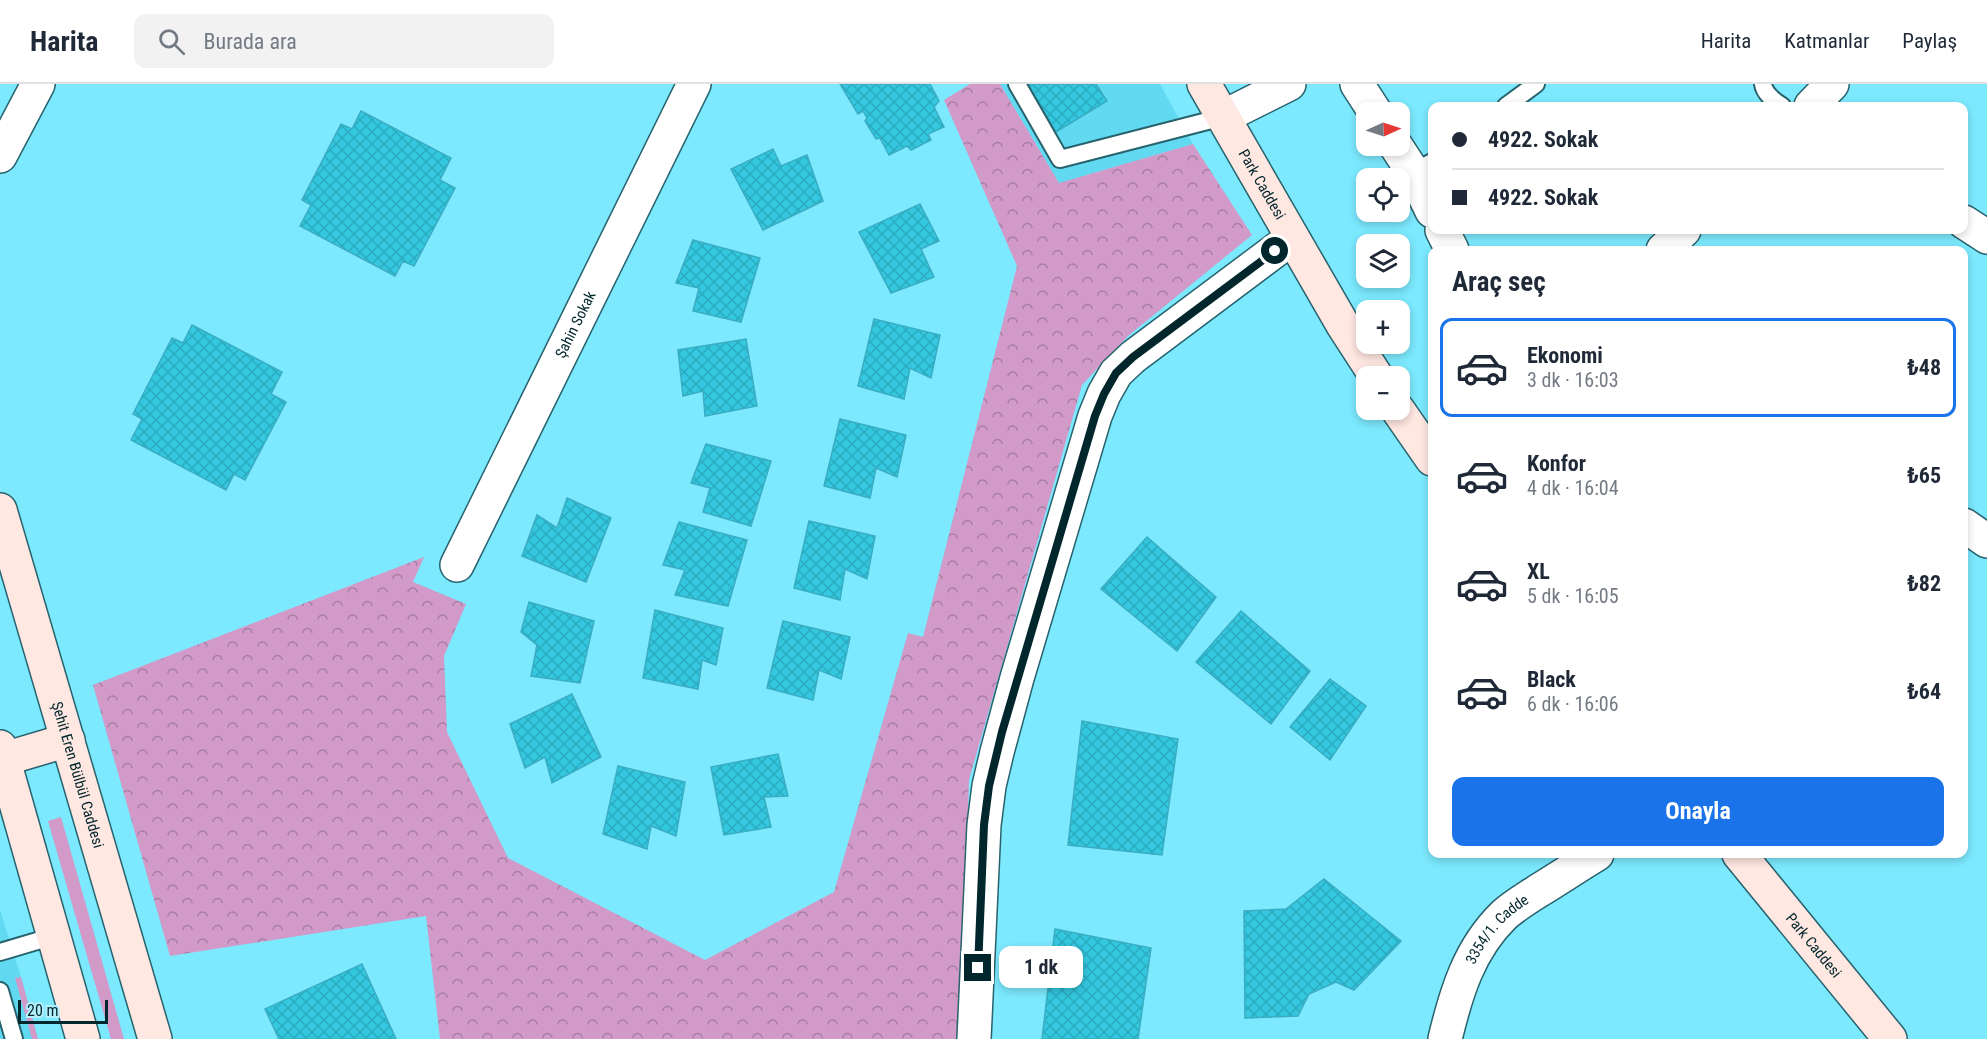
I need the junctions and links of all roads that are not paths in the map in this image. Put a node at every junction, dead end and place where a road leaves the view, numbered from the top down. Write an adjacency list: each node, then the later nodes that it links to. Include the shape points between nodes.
1 (38, 84): 15 (street)
2 (694, 84): 29 (street, Şahin Sokak)
3 (1017, 84): 14 (lane, via 1060,159)
4 (1204, 84): 14 (main road, Park Caddesi)
5 (1289, 84): 14 (street)
6 (1357, 84): 10 (street)
7 (1536, 84): 11 (lane)
8 (1763, 84): 12 (lane)
9 (1832, 84): 13 (street)
10 (1369, 102)
11 (1511, 102)
12 (1775, 102)
13 (1815, 102)
14 (1223, 117): 21 (main road, Park Caddesi)
15 (0, 156)
16 (1414, 160): 17 (street)
17 (1428, 200)
18 (1968, 225): 20 (street)
19 (1680, 234): 22 (street)
20 (1987, 237)
21 (1293, 238): 23 (main road, Park Caddesi); 40 (street, via 1133,357 1116,373 1104,394 1017,678 989,786)
22 (1667, 246)
23 (1369, 366)
24 (1405, 420): 25 (main road)
25 (1428, 453)
26 (0, 510): 30 (main road, Şehit Eren Bülbül Caddesi)
27 (1968, 528): 28 (street)
28 (1987, 541)
29 (457, 565)
30 (68, 740): 31 (main road); 39 (main road, Şehit Eren Bülbül Caddesi)
31 (2, 753): 34 (main road)
32 (1591, 858): 41 (street, 3354/1. Cadde, via 1520,903 1493,927 1463,975)
33 (1742, 858): 42 (main road, Park Caddesi)
34 (54, 936): 35 (lane); 38 (main road)
35 (0, 952)
36 (0, 991): 37 (lane)
37 (14, 1039)
38 (83, 1039)
39 (155, 1039)
40 (974, 1039)
41 (1445, 1039)
42 (1890, 1039)

